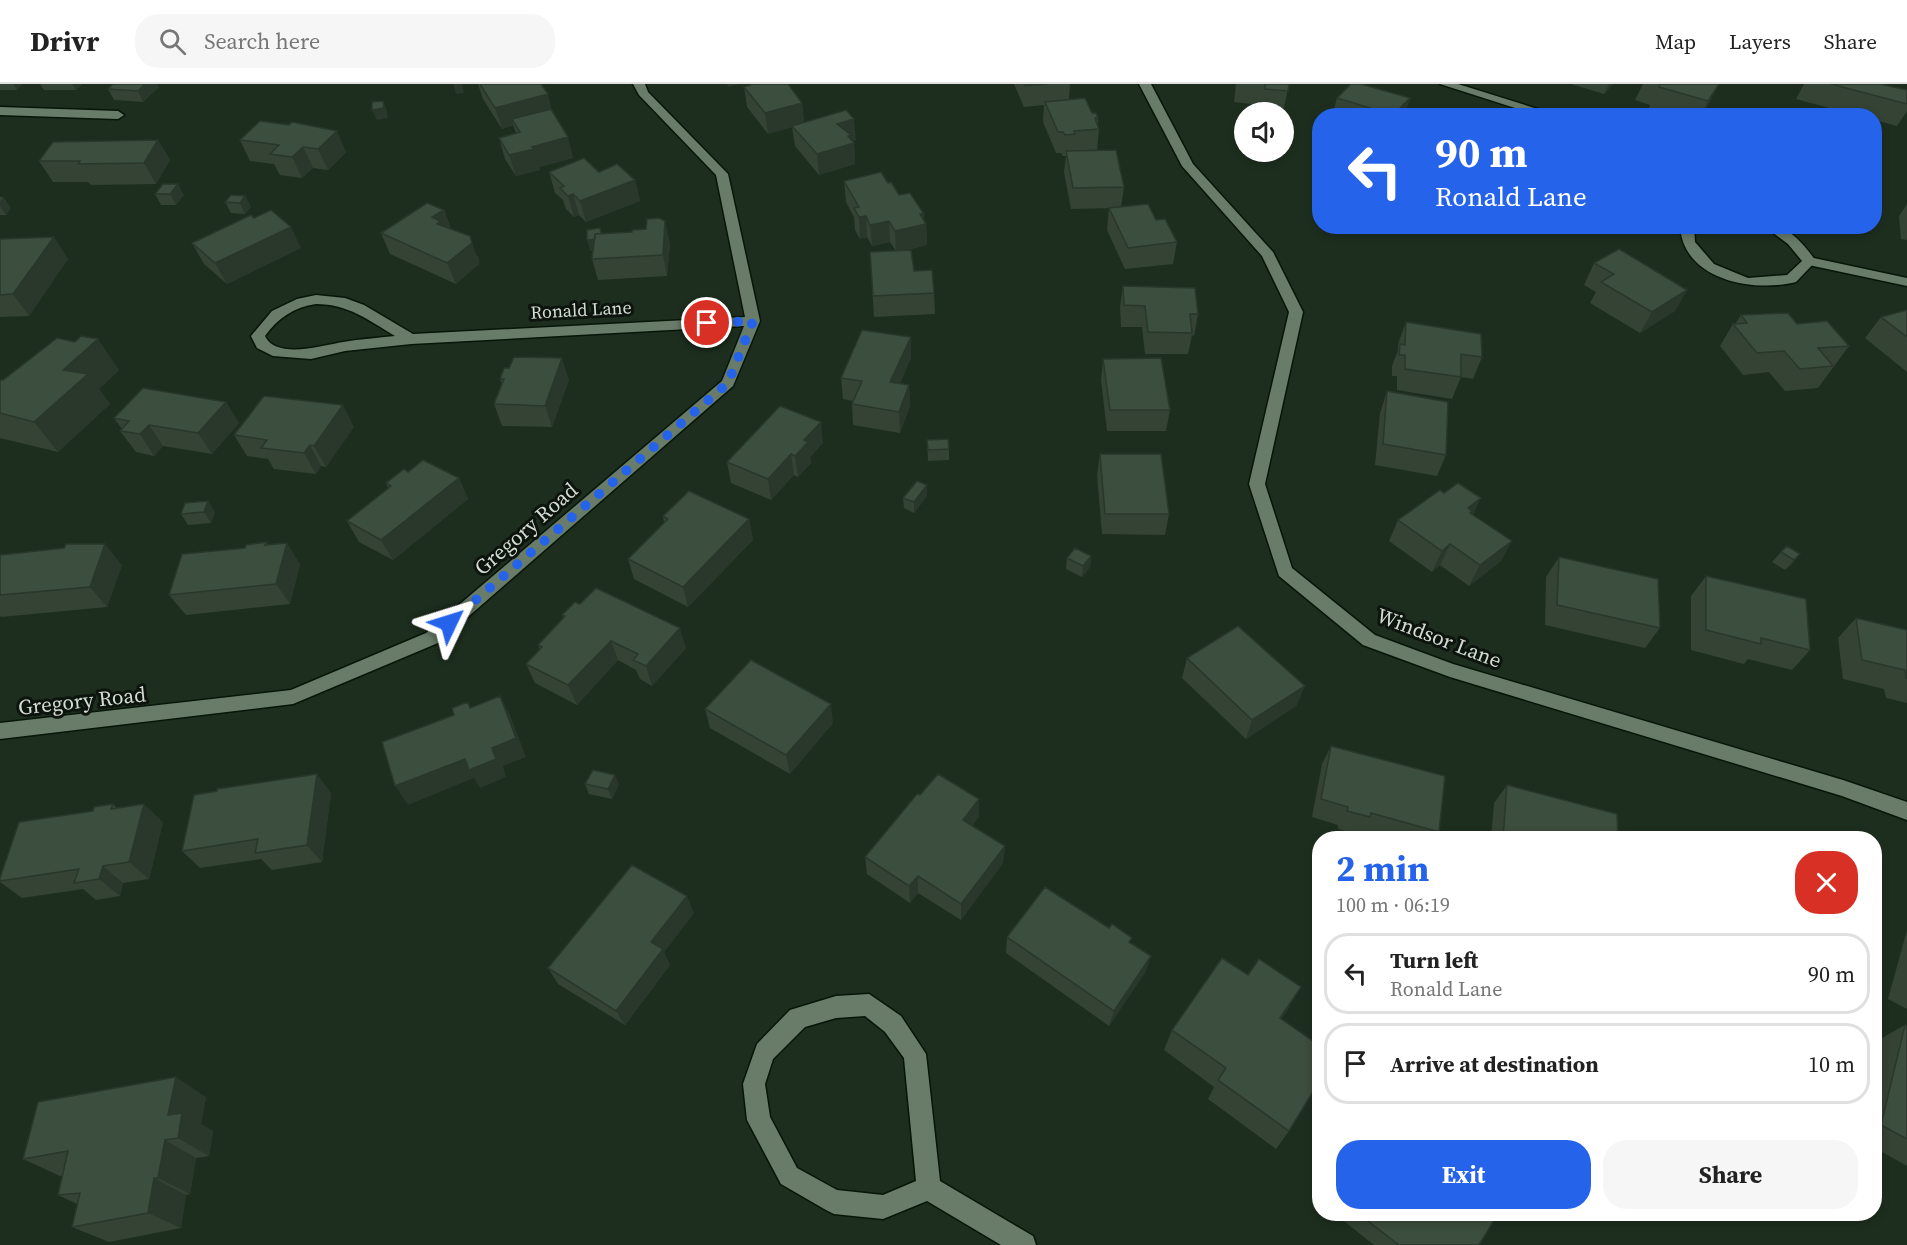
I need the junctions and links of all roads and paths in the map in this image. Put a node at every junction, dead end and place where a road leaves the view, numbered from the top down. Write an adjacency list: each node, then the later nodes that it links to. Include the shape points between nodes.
1 (639, 84): 11 (street, via 643,93 722,174)
2 (1144, 84): 14 (street, Windsor Lane, via 1188,166 1268,255 1296,312 1257,484 1285,571 1369,640 1450,670 1843,788)
3 (1446, 84): 4 (street)
4 (1527, 108)
5 (0, 111): 6 (street)
6 (118, 115)
7 (1687, 234): 9 (street, via 1688,243 1709,267 1747,282 1791,279)
8 (1782, 234): 9 (street)
9 (1809, 261): 10 (street)
10 (1907, 282)
11 (753, 321): 12 (street, Ronald Lane); 13 (street, Gregory Road, via 728,383 432,638 293,697)
12 (411, 339): 12 (street, Ronald Lane, via 310,354 278,353 262,345 258,336 282,309 320,298 359,308)
13 (0, 731)
14 (1907, 811)
15 (929, 1188): 15 (street, via 883,1207 834,1202 789,1176 759,1120 754,1084 765,1052 798,1018 836,1006 869,1005 893,1024 915,1054); 16 (street)
16 (1024, 1245)

